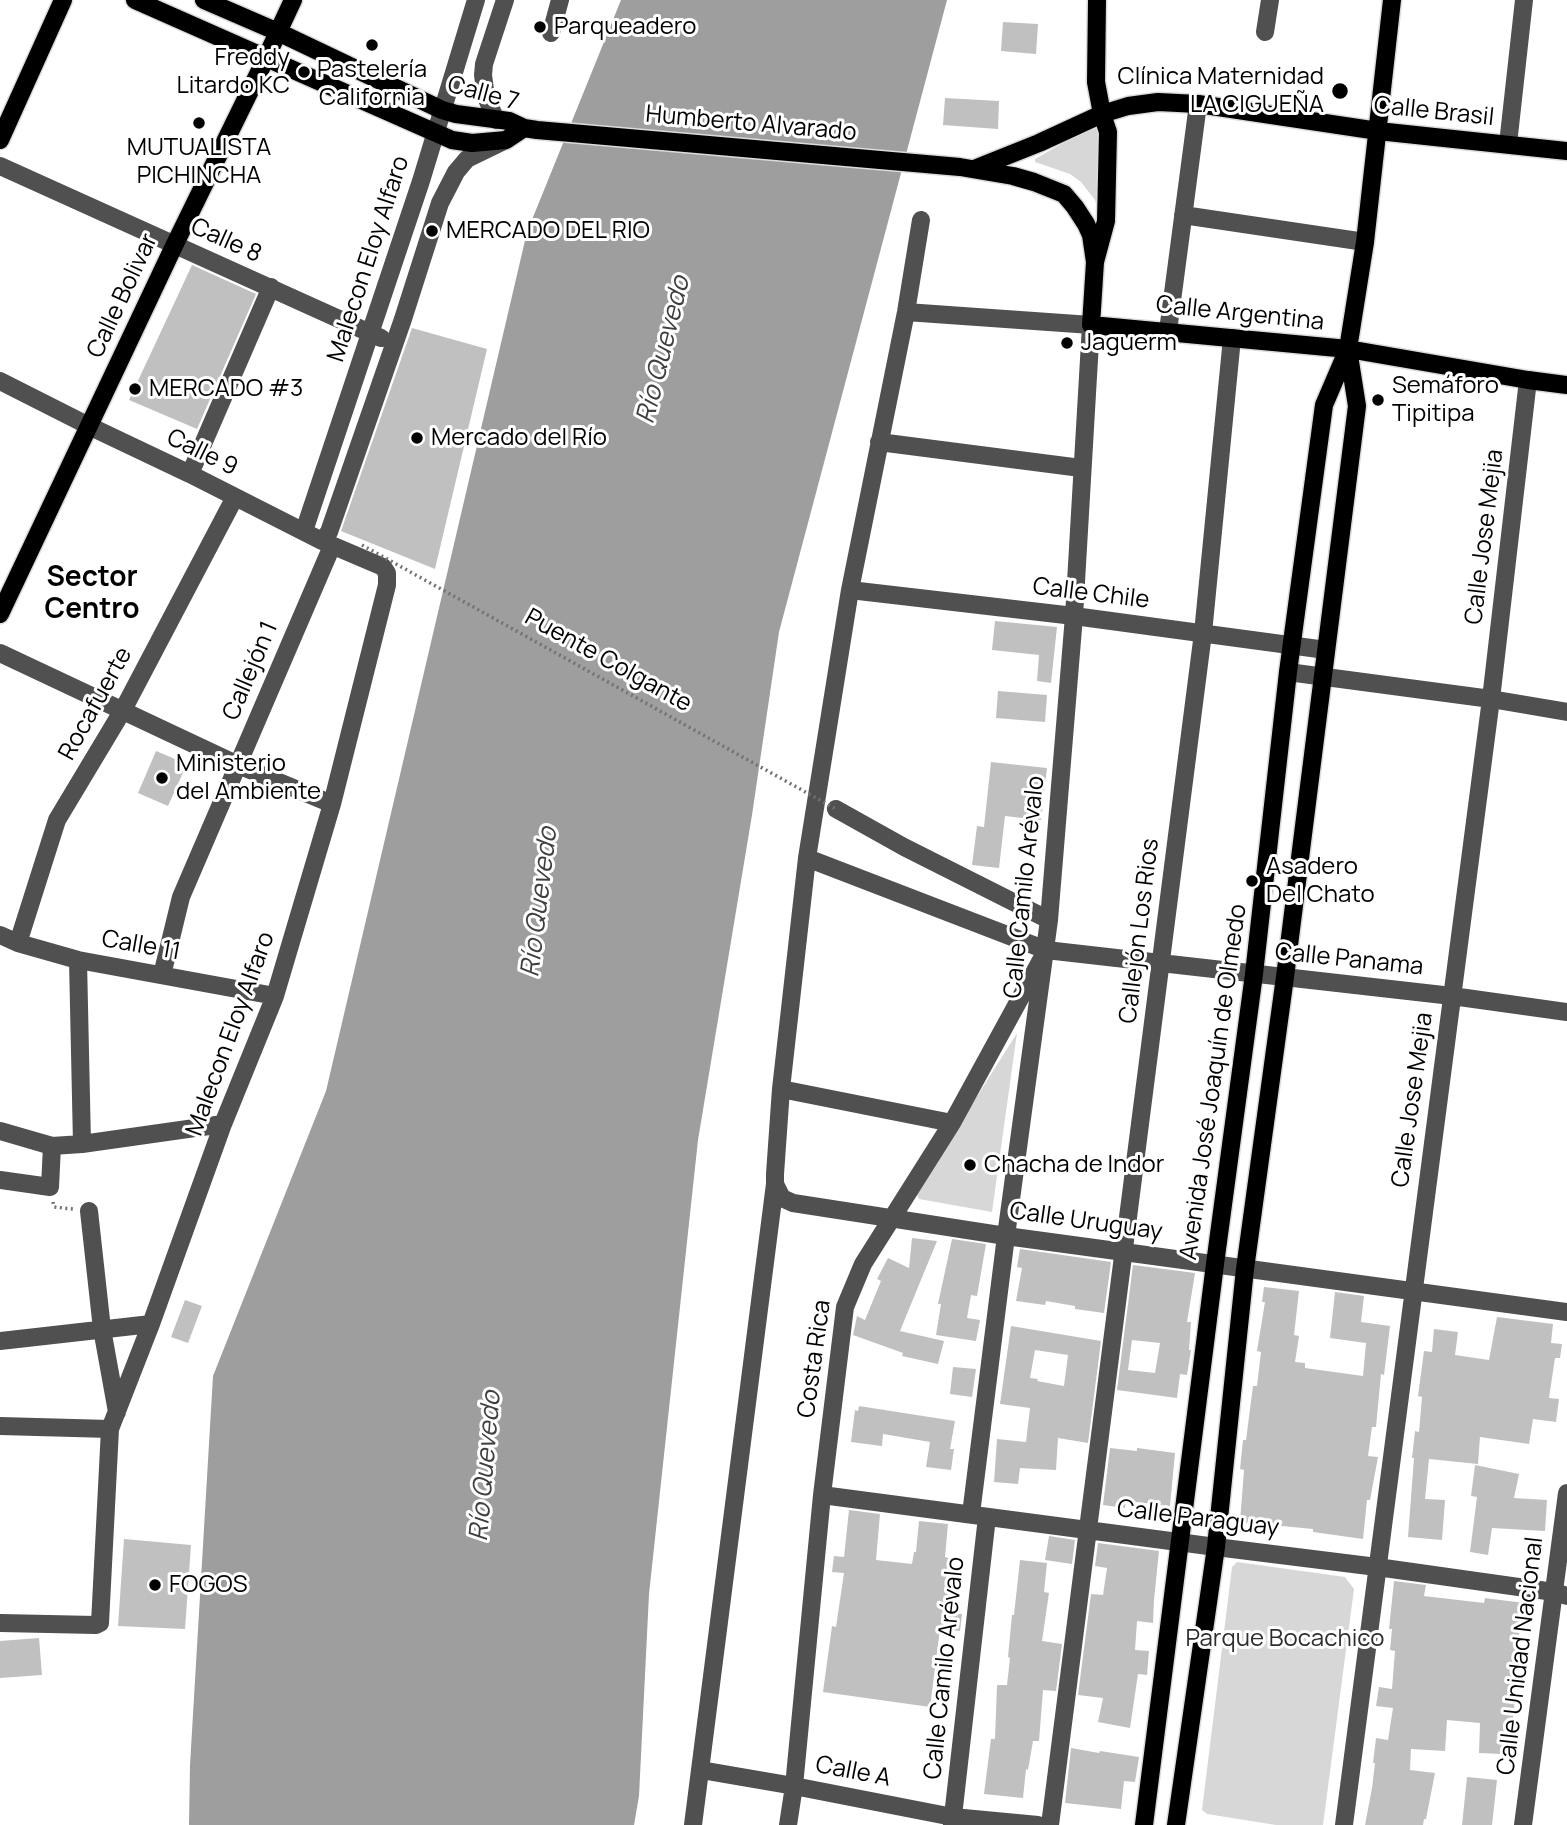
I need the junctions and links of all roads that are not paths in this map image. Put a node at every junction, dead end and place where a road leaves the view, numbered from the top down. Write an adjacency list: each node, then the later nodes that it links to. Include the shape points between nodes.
1 (63, 0): 23 (main road)
2 (135, 0): 15 (main road, Calle 7)
3 (204, 0): 12 (main road, Calle 7)
4 (293, 0): 12 (main road, Calle Bolivar)
5 (476, 0): 17 (street, Malecon Eloy Alfaro)
6 (505, 0): 19 (street, via 483,75)
7 (560, 0): 14 (street)
8 (1097, 0): 18 (main road, Calle Camilo Arévalo, via 1096,82)
9 (1270, 0): 13 (street)
10 (1392, 0): 21 (main road, Avenida José Joaquín de Olmedo)
11 (1524, 0): 25 (street)
12 (278, 32): 15 (main road, Calle Bolivar); 17 (main road, Calle 7)
13 (1265, 32)
14 (551, 33)
15 (267, 58): 22 (main road, Calle 7); 34 (main road, Calle Bolivar)
16 (1198, 104): 18 (main road, Calle Brasil, via 1158,102); 21 (main road, Calle Brasil); 31 (street)
17 (442, 110): 19 (main road, Calle 7); 22 (street, Malecon Eloy Alfaro)
18 (1102, 114): 28 (main road, Calle Brasil, via 1039,143); 35 (main road, Calle Camilo Arévalo, via 1108,132 1106,221)
19 (496, 120): 20 (main road, Calle 7)
20 (530, 129): 24 (main road, Calle 7); 28 (main road, Humberto Alvarado)
21 (1378, 131): 25 (main road, Calle Brasil); 33 (main road, Avenida José Joaquín de Olmedo)
22 (436, 133): 24 (main road, Calle 7, via 472,143); 29 (street, Malecon Eloy Alfaro)
23 (0, 140)
24 (506, 140): 30 (street, Malecon Eloy Alfaro, via 467,159)
25 (1508, 144): 26 (main road, Calle Brasil)
26 (1567, 151)
27 (0, 166): 34 (street, Calle 8)
28 (967, 168): 35 (main road, Calle Camilo Arévalo, via 1013,176 1063,194 1086,224)
29 (421, 181): 30 (street); 40 (street, Malecon Eloy Alfaro)
30 (447, 188): 42 (street, Malecon Eloy Alfaro)
31 (1183, 215): 33 (street); 39 (street)
32 (921, 220): 37 (street)
33 (1365, 242): 43 (main road, Avenida José Joaquín de Olmedo)
34 (174, 246): 36 (street, Calle 8); 47 (main road, Calle Bolivar)
35 (1095, 262): 38 (main road, Calle Camilo Arévalo)
36 (271, 287): 40 (street, Calle 8); 50 (street)
37 (906, 312): 38 (street, Calle Argentina); 48 (street)
38 (1091, 325): 39 (main road, Calle Argentina); 49 (street, Calle Camilo Arévalo)
39 (1168, 331): 41 (main road, Calle Argentina)
40 (370, 334): 42 (street, Calle 8); 52 (street, Malecon Eloy Alfaro)
41 (1232, 338): 43 (main road, Calle Argentina); 58 (street, Callejón Los Rios)
42 (394, 343): 53 (street, Malecon Eloy Alfaro)
43 (1348, 349): 45 (main road, Calle Argentina); 59 (main road, Avenida José Joaquín de Olmedo, via 1324,405); 60 (main road, Avenida José Joaquín de Olmedo, via 1357,406)
44 (0, 380): 47 (street, Calle 9)
45 (1528, 380): 46 (main road, Calle Argentina); 64 (street, Calle Jose Mejia)
46 (1567, 385)
47 (89, 426): 50 (street, Calle 9); 56 (main road, Calle Bolivar)
48 (879, 442): 49 (street); 55 (street)
49 (1081, 468): 57 (street, Calle Camilo Arévalo)
50 (190, 474): 51 (street, Calle 9)
51 (235, 497): 52 (street, Calle 9); 65 (street, Rocafuerte)
52 (304, 531): 53 (street, Calle 9)
53 (327, 544): 54 (street, Calle 9); 67 (street, Callejón 1)
54 (383, 567): 68 (street, Malecon Eloy Alfaro, via 387,585)
55 (850, 590): 57 (street, Calle Chile); 70 (street)
56 (0, 614)
57 (1074, 616): 58 (street, Calle Chile); 71 (street, Calle Camilo Arévalo)
58 (1203, 633): 59 (street, Calle Chile); 76 (street, Callejón Los Rios)
59 (1292, 645): 60 (street, Calle Chile); 62 (main road, Avenida José Joaquín de Olmedo)
60 (1326, 650): 63 (main road, Avenida José Joaquín de Olmedo)
61 (0, 653): 65 (street)
62 (1288, 672): 63 (street); 77 (main road, Avenida José Joaquín de Olmedo)
63 (1323, 677): 64 (street); 79 (main road, Avenida José Joaquín de Olmedo)
64 (1491, 699): 66 (street); 81 (street, Calle Jose Mejia)
65 (123, 710): 67 (street); 73 (street, Rocafuerte, via 57,820)
66 (1567, 712)
67 (238, 765): 68 (street); 78 (street, Callejón 1, via 181,897)
68 (332, 804): 80 (street, Malecon Eloy Alfaro)
69 (836, 809): 71 (street)
70 (807, 858): 74 (street, Calle Panama); 83 (street)
71 (1049, 920): 74 (street, Calle Camilo Arévalo)
72 (0, 935): 73 (street, Calle 11)
73 (18, 943): 75 (street, Calle 11)
74 (1046, 950): 76 (street, Calle Panama); 84 (street, Costa Rica); 93 (street, Calle Camilo Arévalo)
75 (78, 960): 78 (street, Calle 11); 87 (street)
76 (1161, 964): 77 (street, Calle Panama); 94 (street, Callejón Los Rios)
77 (1255, 974): 79 (street, Calle Panama); 95 (main road, Avenida José Joaquín de Olmedo)
78 (162, 975): 80 (street, Calle 11)
79 (1285, 977): 81 (street, Calle Panama); 96 (main road, Avenida José Joaquín de Olmedo)
80 (275, 996): 85 (street, Malecon Eloy Alfaro)
81 (1452, 996): 82 (street, Calle Panama); 97 (street, Calle Jose Mejia)
82 (1567, 1012)
83 (781, 1089): 84 (street); 90 (street)
84 (952, 1123): 92 (street, Costa Rica)
85 (223, 1124): 87 (street); 99 (street, Malecon Eloy Alfaro)
86 (0, 1131): 88 (street)
87 (82, 1144): 88 (street)
88 (51, 1146): 89 (street, via 50,1187)
89 (0, 1180)
90 (775, 1184): 92 (street, Calle Uruguay, via 788,1202); 113 (street)
91 (89, 1211): 100 (street)
92 (891, 1217): 93 (street, Calle Uruguay); 105 (street, Costa Rica, via 863,1264 845,1307)
93 (1006, 1236): 94 (street, Calle Uruguay); 106 (street, Calle Camilo Arévalo)
94 (1125, 1252): 95 (street, Calle Uruguay); 107 (street, Callejón Los Rios)
95 (1214, 1264): 96 (street, Calle Uruguay); 108 (main road, Avenida José Joaquín de Olmedo)
96 (1245, 1269): 97 (street, Calle Uruguay); 109 (main road, Avenida José Joaquín de Olmedo)
97 (1412, 1291): 98 (street, Calle Uruguay); 110 (street, Calle Jose Mejia)
98 (1567, 1312)
99 (151, 1324): 100 (street); 102 (street, Malecon Eloy Alfaro)
100 (102, 1329): 101 (street); 102 (street)
101 (0, 1341)
102 (114, 1421): 103 (street); 112 (street, via 100,1623)
103 (0, 1426)
104 (1567, 1493): 111 (street, Calle Unidad Nacional)
105 (822, 1495): 106 (street, Calle Paraguay); 114 (street, Costa Rica)
106 (979, 1516): 107 (street, Calle Paraguay); 115 (street, Calle Camilo Arévalo)
107 (1089, 1530): 108 (street, Calle Paraguay); 119 (street, Callejón Los Rios)
108 (1180, 1541): 109 (street, Calle Paraguay); 120 (main road, Avenida José Joaquín de Olmedo)
109 (1216, 1547): 110 (street, Calle Paraguay); 121 (main road, Avenida José Joaquín de Olmedo)
110 (1377, 1567): 111 (street, Calle Paraguay); 122 (street, Calle Jose Mejia)
111 (1561, 1594): 123 (street, Calle Unidad Nacional)
112 (0, 1623)
113 (701, 1770): 114 (street, Calle A); 116 (street)
114 (794, 1786): 115 (street, Calle A); 117 (street, Costa Rica)
115 (953, 1821): 118 (street, Calle A)
116 (693, 1825)
117 (788, 1825)
118 (1038, 1825)
119 (1050, 1825)
120 (1144, 1825)
121 (1176, 1825)
122 (1344, 1825)
123 (1523, 1825)

